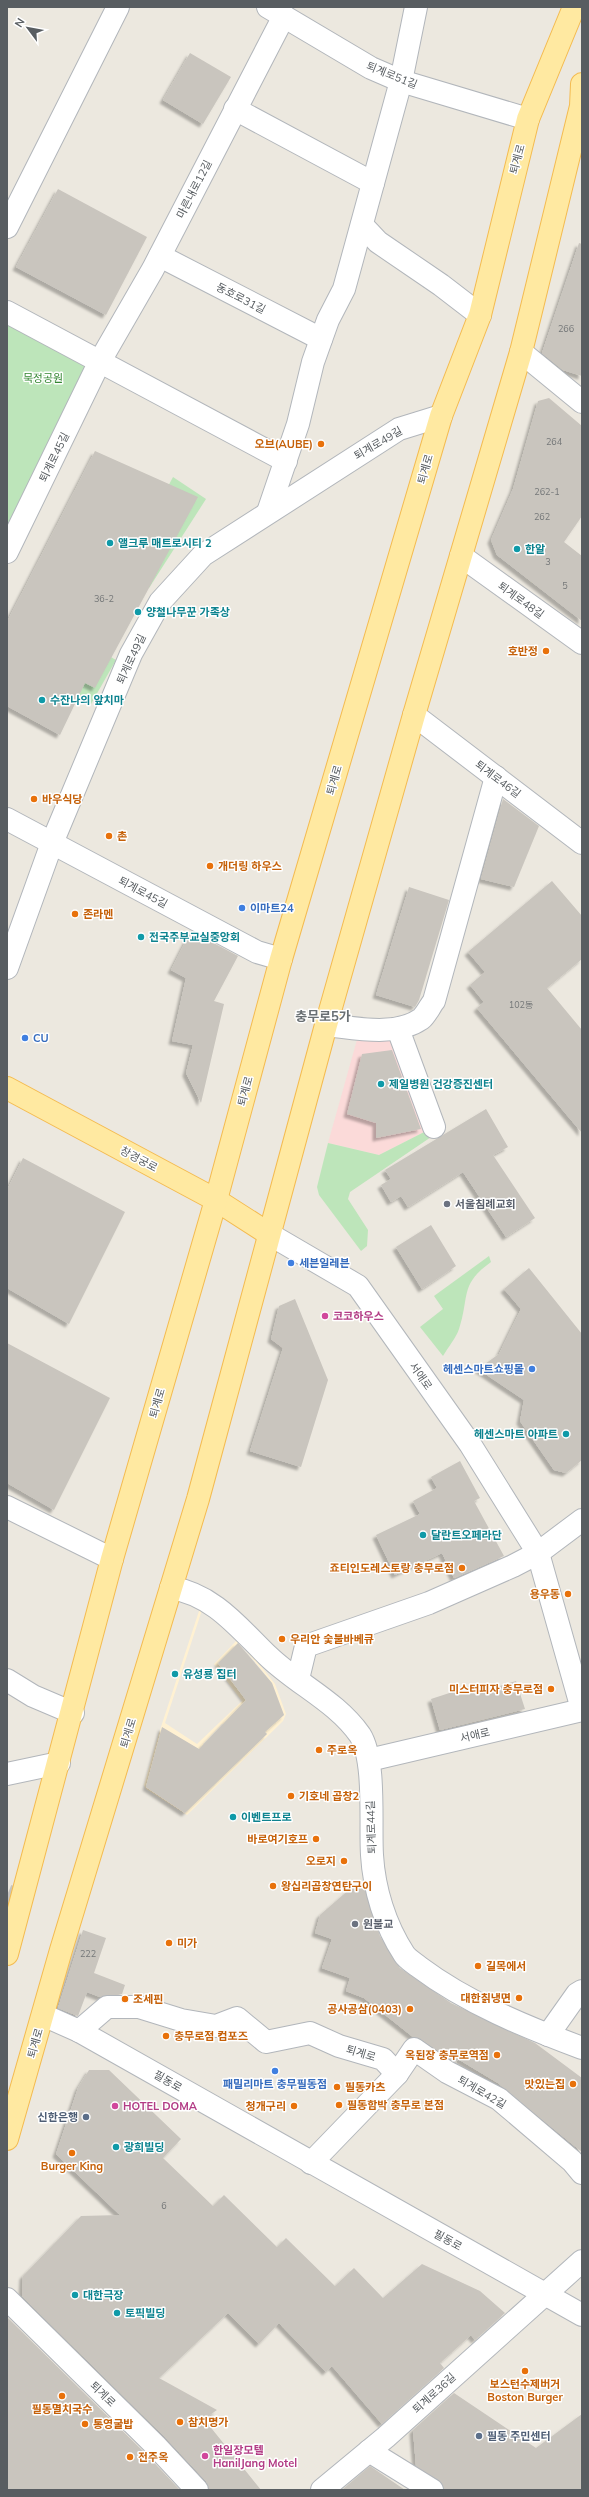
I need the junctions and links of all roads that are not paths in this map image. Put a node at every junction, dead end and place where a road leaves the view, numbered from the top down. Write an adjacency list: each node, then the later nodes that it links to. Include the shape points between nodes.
1 (118, 7): 12 (street)
2 (416, 7): 5 (street)
3 (574, 7): 9 (main road, 퇴계로)
4 (276, 11): 5 (street, 퇴계로51길, via 371,68); 8 (street, 마른내로12길)
5 (401, 81): 9 (street, 퇴계로51길); 10 (street)
6 (582, 84): 7 (main road, 퇴계로)
7 (581, 105): 17 (main road, 퇴계로)
8 (235, 109): 10 (street); 13 (street, 마른내로12길)
9 (528, 118): 15 (main road, 퇴계로)
10 (373, 183): 11 (street)
11 (362, 224): 15 (street, via 378,242); 16 (street, via 344,289)
12 (7, 227)
13 (160, 256): 16 (street, 동호로31길); 18 (street, 마른내로12길)
14 (7, 312): 18 (street)
15 (480, 315): 20 (main road, 퇴계로)
16 (321, 339): 21 (street)
17 (521, 352): 19 (street); 24 (main road, 퇴계로)
18 (100, 361): 21 (street); 23 (street, 퇴계로45길)
19 (582, 402)
20 (441, 416): 22 (street, 퇴계로49길, via 399,429); 32 (main road, 퇴계로)
21 (286, 461): 22 (street)
22 (268, 512): 29 (street, 퇴계로49길, via 203,555 160,602 131,654)
23 (7, 552)
24 (461, 556): 25 (street, 퇴계로48길); 26 (main road, 퇴계로)
25 (582, 643)
26 (414, 715): 27 (street, 퇴계로46길); 33 (main road, 퇴계로)
27 (496, 777): 30 (street, 퇴계로46길); 34 (street, via 434,1001 422,1018)
28 (7, 819): 29 (street, 퇴계로45길)
29 (52, 843): 31 (street, 퇴계로49길); 32 (street, 퇴계로45길, via 257,952)
30 (582, 843)
31 (8, 959)
32 (281, 959): 37 (main road, 퇴계로)
33 (326, 1025): 34 (street, via 360,1029); 38 (main road, 퇴계로)
34 (398, 1029): 36 (street)
35 (7, 1088): 37 (main road, 창경궁로)
36 (434, 1127)
37 (216, 1200): 38 (main road, 창경궁로); 42 (main road, 퇴계로)
38 (269, 1234): 41 (street, 서애로, via 358,1286 470,1444); 43 (main road, 퇴계로, via 198,1499)
39 (7, 1508): 42 (street)
40 (582, 1520): 41 (street)
41 (538, 1553): 45 (street, via 429,1603 306,1646); 46 (street, 서애로)
42 (112, 1559): 47 (main road, 퇴계로)
43 (171, 1588): 45 (street, 퇴계로44길, via 188,1591 211,1603 282,1670); 53 (main road, 퇴계로)
44 (7, 1680): 47 (street, via 32,1696)
45 (298, 1680): 48 (street, 퇴계로44길, via 340,1710 361,1737)
46 (582, 1709): 48 (street, 서애로)
47 (73, 1713): 49 (main road, 퇴계로)
48 (369, 1760): 55 (street, 퇴계로44길, via 372,1857 379,1900 404,1955 436,1980)
49 (59, 1764): 50 (street); 51 (main road, 퇴계로)
50 (7, 1774)
51 (7, 1954)
52 (582, 1991): 55 (street, via 577,1994)
53 (43, 2015): 54 (street, 필동로); 58 (main road, 퇴계로)
54 (79, 2031): 57 (street, 퇴계로, via 107,2007 139,2007 181,2020 216,2026 237,2018 266,2042 310,2033 339,2046 383,2059); 59 (street, 필동로)
55 (548, 2035): 56 (street, 퇴계로44길)
56 (582, 2048)
57 (397, 2074): 59 (street); 60 (street, 퇴계로42길, via 414,2049 447,2072 499,2099 566,2156)
58 (7, 2140)
59 (311, 2163): 62 (street, 필동로)
60 (582, 2173)
61 (582, 2261): 62 (street)
62 (544, 2293): 64 (street, 필동로); 65 (street, 퇴계로36길)
63 (7, 2299): 66 (street, 퇴계로)
64 (582, 2315)
65 (369, 2451): 67 (street, 퇴계로36길); 68 (street)
66 (197, 2490)
67 (322, 2490)
68 (432, 2490)

